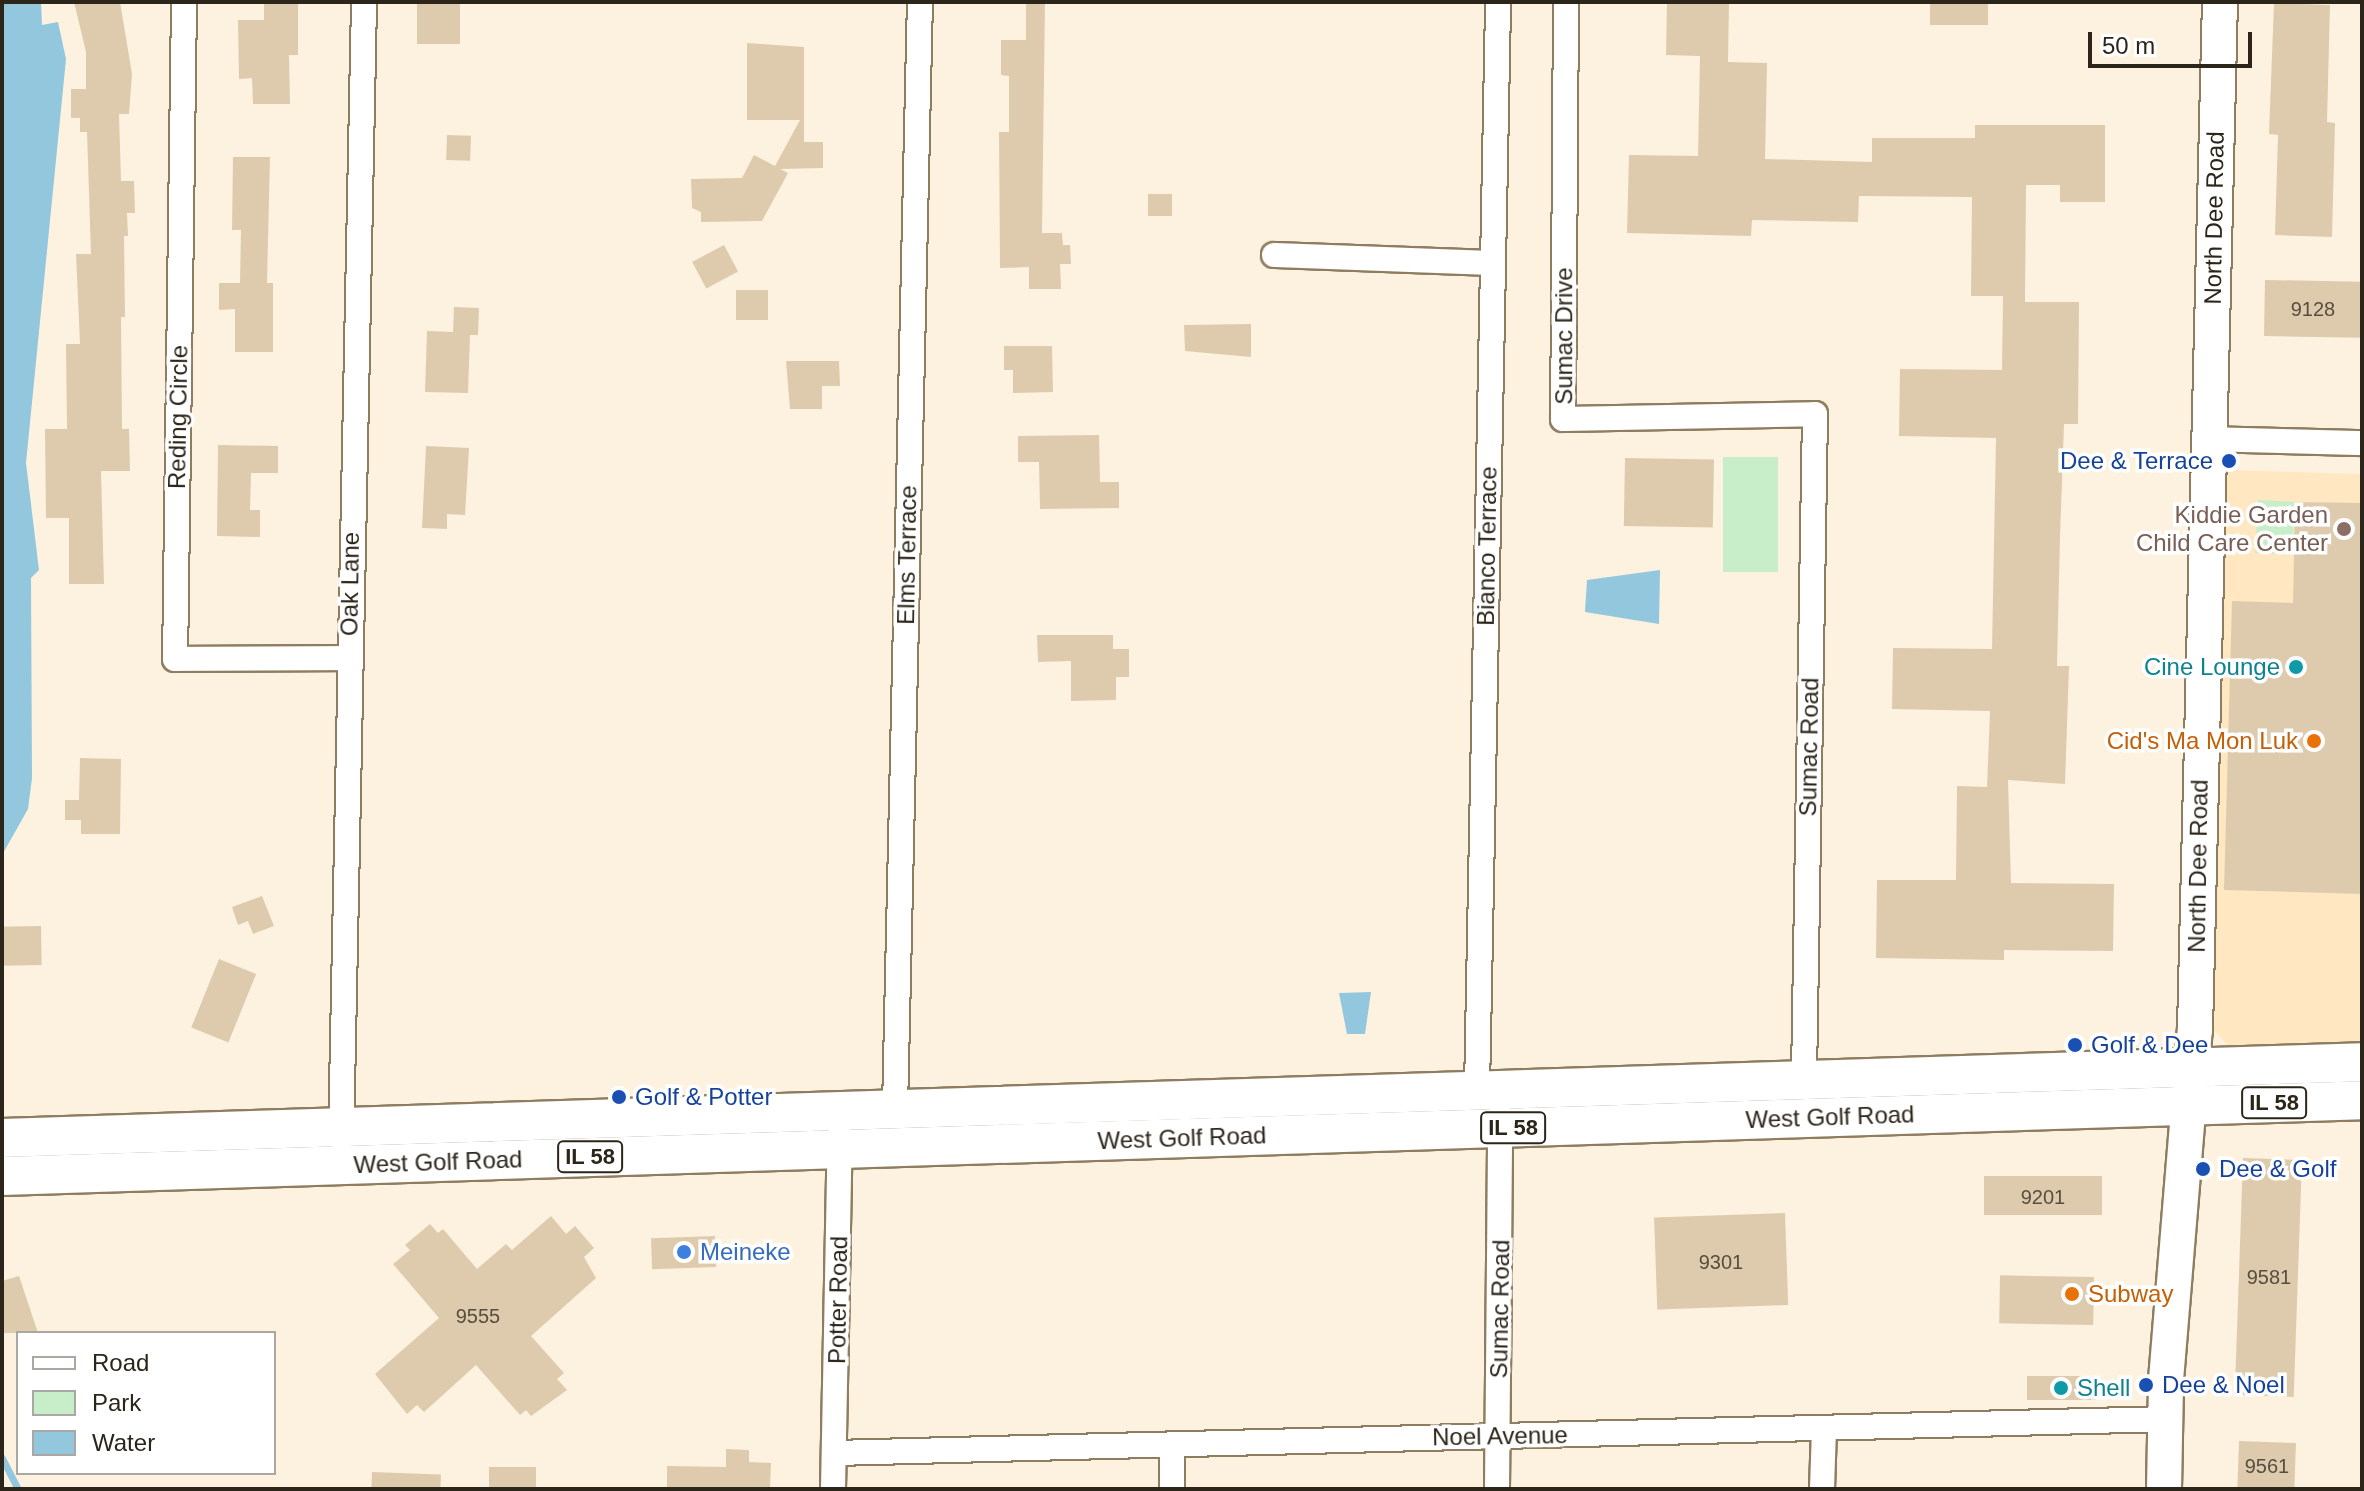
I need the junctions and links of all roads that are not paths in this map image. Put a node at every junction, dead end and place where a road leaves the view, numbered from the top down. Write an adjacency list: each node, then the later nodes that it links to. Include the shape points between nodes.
1 (184, 2): 12 (street, Reding Circle, via 175,659)
2 (364, 2): 12 (street, Oak Lane)
3 (920, 2): 19 (street, Elms Terrace)
4 (1498, 2): 8 (street, Bianco Terrace)
5 (1566, 2): 9 (street, Sumac Drive, via 1563,419)
6 (2220, 2): 10 (street, North Dee Road)
7 (1274, 255): 8 (street)
8 (1493, 263): 16 (street, Bianco Terrace)
9 (1815, 414): 15 (street, Sumac Road)
10 (2208, 439): 11 (street); 14 (street, North Dee Road)
11 (2362, 443)
12 (348, 658): 21 (street, Oak Lane)
13 (2362, 1062): 14 (main road, West Golf Road / IL 58)
14 (2191, 1067): 15 (main road, West Golf Road / IL 58); 18 (street, North Dee Road)
15 (1804, 1080): 16 (main road, West Golf Road / IL 58)
16 (1488, 1090): 19 (main road, West Golf Road / IL 58); 22 (street, Bianco Terrace)
17 (2362, 1100): 18 (main road, West Golf Road / IL 58)
18 (2187, 1106): 22 (main road, West Golf Road / IL 58); 27 (street, North Dee Road)
19 (895, 1109): 20 (main road, West Golf Road / IL 58)
20 (840, 1111): 21 (main road, West Golf Road / IL 58); 24 (street, Potter Road)
21 (341, 1127): 23 (main road, West Golf Road / IL 58); 25 (street, Oak Lane)
22 (1500, 1129): 24 (main road, West Golf Road / IL 58); 29 (street, Sumac Road)
23 (2, 1138)
24 (840, 1149): 25 (main road, West Golf Road / IL 58); 31 (street, Potter Road)
25 (340, 1165): 26 (main road, West Golf Road / IL 58)
26 (2, 1176)
27 (2165, 1419): 28 (street, Noel Avenue); 36 (street, North Dee Road)
28 (1824, 1428): 29 (street, Noel Avenue); 35 (street)
29 (1498, 1436): 30 (street, Noel Avenue); 34 (street, Sumac Road)
30 (1172, 1445): 31 (street, Noel Avenue); 33 (street)
31 (834, 1453): 32 (street, Potter Road)
32 (833, 1489)
33 (1172, 1489)
34 (1497, 1489)
35 (1822, 1489)
36 (2164, 1489)

